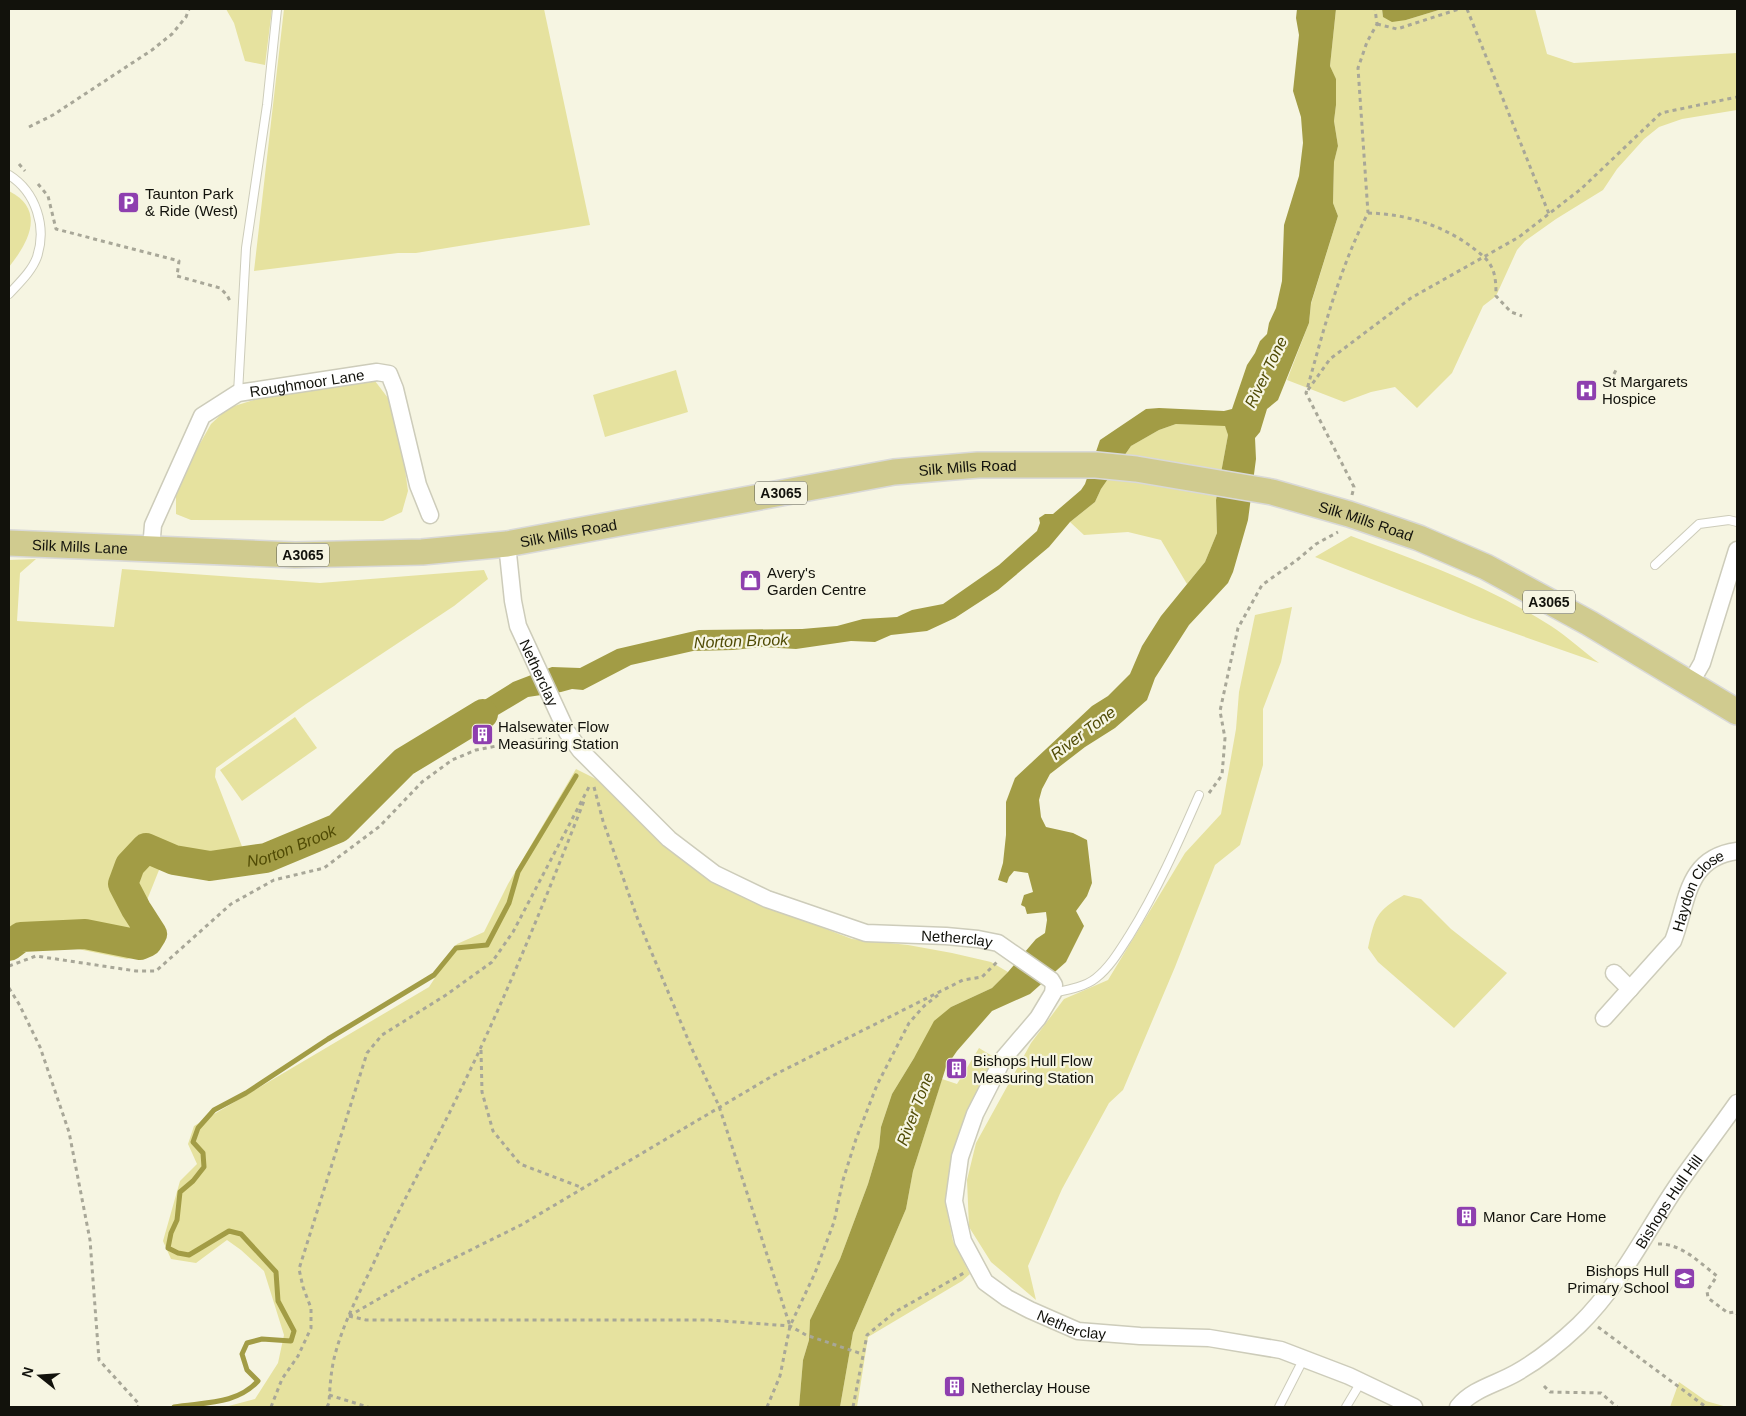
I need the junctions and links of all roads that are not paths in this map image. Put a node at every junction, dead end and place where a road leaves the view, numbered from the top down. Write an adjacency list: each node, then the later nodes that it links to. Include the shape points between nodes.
1 (277, 9): 4 (lane, via 246,248)
2 (9, 175): 3 (lane, via 33,200 41,229 36,258)
3 (9, 293)
4 (238, 393): 5 (street, Roughmoor Lane, via 377,372 388,374 396,389 418,485); 9 (street, Roughmoor Lane, via 202,416 153,525)
5 (430, 515)
6 (1737, 522): 11 (lane, via 1700,524)
7 (9, 543): 9 (main road, Silk Mills Lane / A3065)
8 (507, 544): 9 (main road, Silk Mills Road / A3065, via 422,552 295,555); 13 (main road, Silk Mills Road / A3065, via 894,472 978,465 1096,465 1136,469 1272,492 1419,538 1486,567 1589,623); 18 (street, Netherclay, via 518,626 567,732 580,750 669,839 715,874 767,899 866,932 946,936 998,943)
9 (151, 549)
10 (1737, 550): 12 (street)
11 (1655, 565)
12 (1730, 598): 13 (street)
13 (1690, 684): 14 (main road, Silk Mills Road / A3065)
14 (1737, 712)
15 (1199, 795): 18 (lane, via 1141,917 1116,955 1096,978 1079,986)
16 (1737, 851): 19 (street, Haydon Close, via 1725,852 1699,870 1689,884 1673,941)
17 (1614, 974): 19 (street)
18 (1052, 987): 22 (street, Netherclay, via 1038,1018 1003,1059 975,1114 960,1157 954,1201 963,1241 985,1282 1007,1298 1078,1331 1209,1338 1281,1350)
19 (1630, 989): 20 (street, Haydon Close)
20 (1604, 1018)
21 (1737, 1103): 27 (street, Bishops Hull Hill, via 1679,1184 1609,1292 1587,1316 1545,1354 1464,1400)
22 (1304, 1358): 23 (street, Netherclay); 24 (lane)
23 (1361, 1382): 25 (lane); 26 (street, Netherclay)
24 (1279, 1407)
25 (1346, 1407)
26 (1414, 1407)
27 (1458, 1407)

